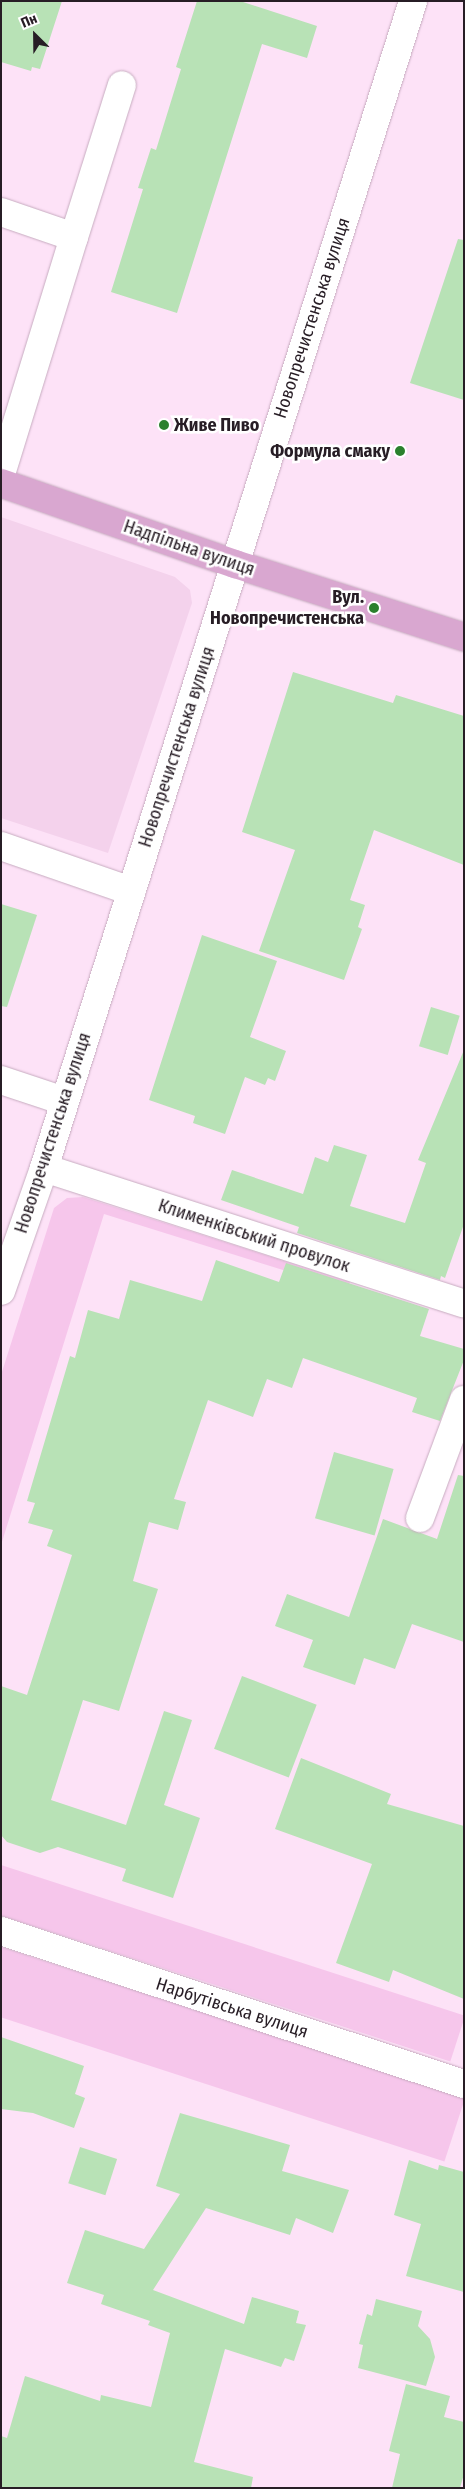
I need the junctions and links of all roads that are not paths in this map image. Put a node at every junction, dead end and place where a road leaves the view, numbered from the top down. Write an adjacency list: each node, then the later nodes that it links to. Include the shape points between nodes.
1 (412, 1): 7 (street, Новопречистенська вулиця)
2 (122, 86): 4 (street)
3 (1, 212): 4 (street)
4 (74, 237): 5 (street)
5 (1, 475)
6 (1, 483): 7 (main road, Надпільна вулиця)
7 (235, 564): 8 (main road, Надпільна вулиця); 10 (street, Новопречистенська вулиця)
8 (464, 637)
9 (1, 846): 10 (street)
10 (131, 891): 12 (street, Новопречистенська вулиця)
11 (1, 1080): 12 (street)
12 (64, 1101): 13 (street, Новопречистенська вулиця)
13 (44, 1168): 14 (street, Новопречистенська вулиця); 15 (street, Клименківський провулок)
14 (4, 1276)
15 (464, 1304)
16 (464, 1400): 17 (street)
17 (420, 1518)
18 (1, 1931): 19 (street, Нарбутівська вулиця)
19 (464, 2084)

